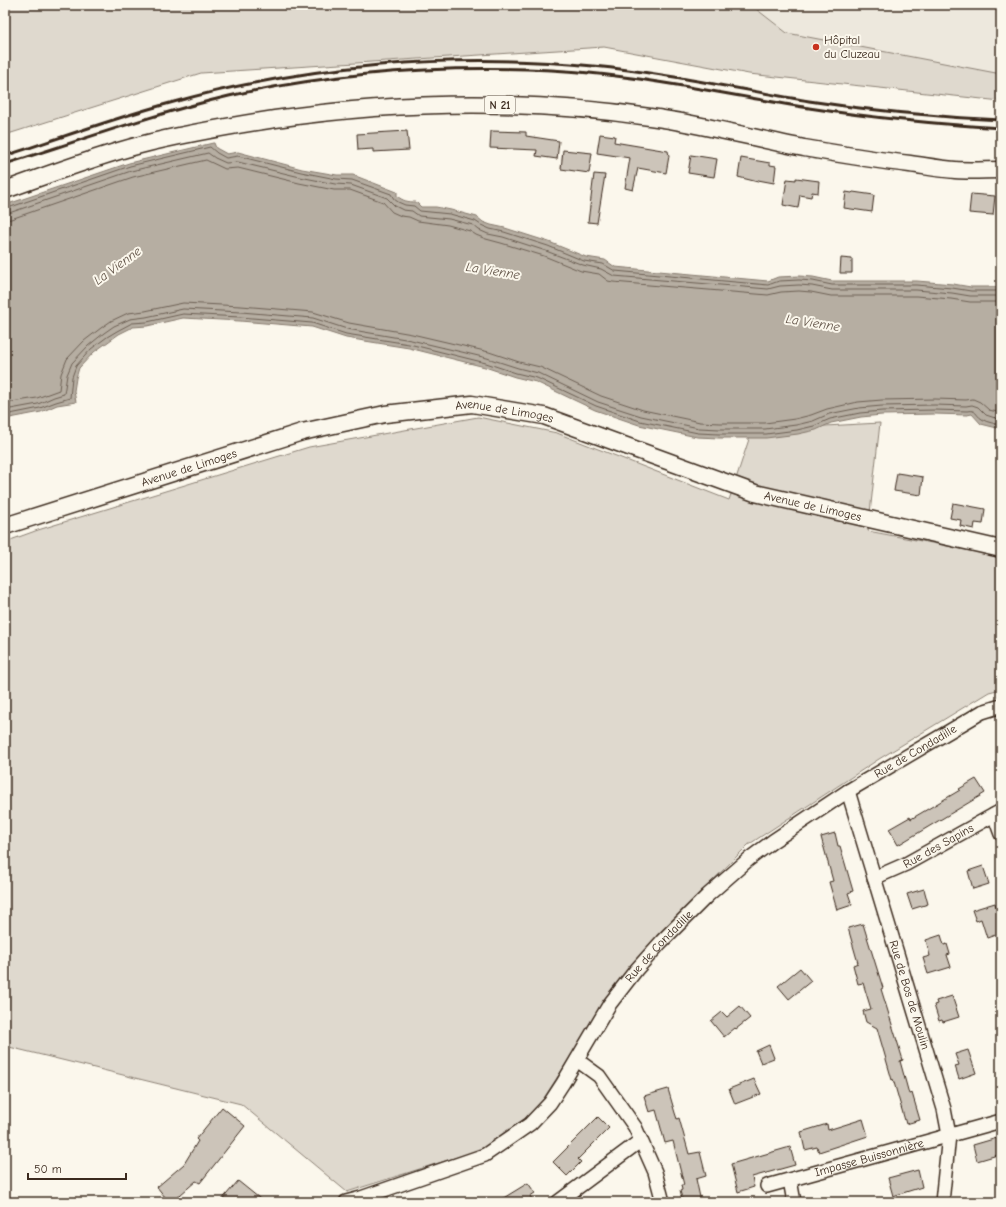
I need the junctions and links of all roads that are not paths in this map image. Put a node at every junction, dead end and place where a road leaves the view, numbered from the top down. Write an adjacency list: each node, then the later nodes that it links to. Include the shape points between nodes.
1 (1001, 170): 2 (main road, N 21, via 955,170 879,160 804,148 652,117 590,109 525,105 403,105 321,112 193,133 139,146)
2 (5, 190)
3 (5, 526): 4 (main road, Avenue de Limoges, via 302,432 384,414 472,404 544,416 755,493)
4 (1001, 549)
5 (1001, 706): 6 (street, Rue de Condadille, via 982,712)
6 (848, 791): 9 (street, Rue de Bos de Moulin); 10 (street, Rue de Condadille, via 749,858 708,895 636,970 609,1005)
7 (998, 813): 8 (street); 9 (street, Rue des Sapins, via 906,864)
8 (1001, 834)
9 (874, 878): 12 (street, Rue de Bos de Moulin, via 944,1109)
10 (577, 1060): 13 (street, via 599,1076 635,1127); 16 (street, Rue de Condadille, via 550,1103 530,1124 485,1155)
11 (1001, 1121): 12 (street, Impasse Buissonnière)
12 (949, 1135): 14 (street, Impasse Buissonnière); 20 (street, Rue de Bos de Moulin)
13 (640, 1141): 17 (street); 18 (street, via 655,1172)
14 (790, 1180): 15 (street, Impasse Buissonnière); 19 (street)
15 (767, 1186)
16 (346, 1202)
17 (558, 1202)
18 (663, 1202)
19 (794, 1202)
20 (942, 1202)

